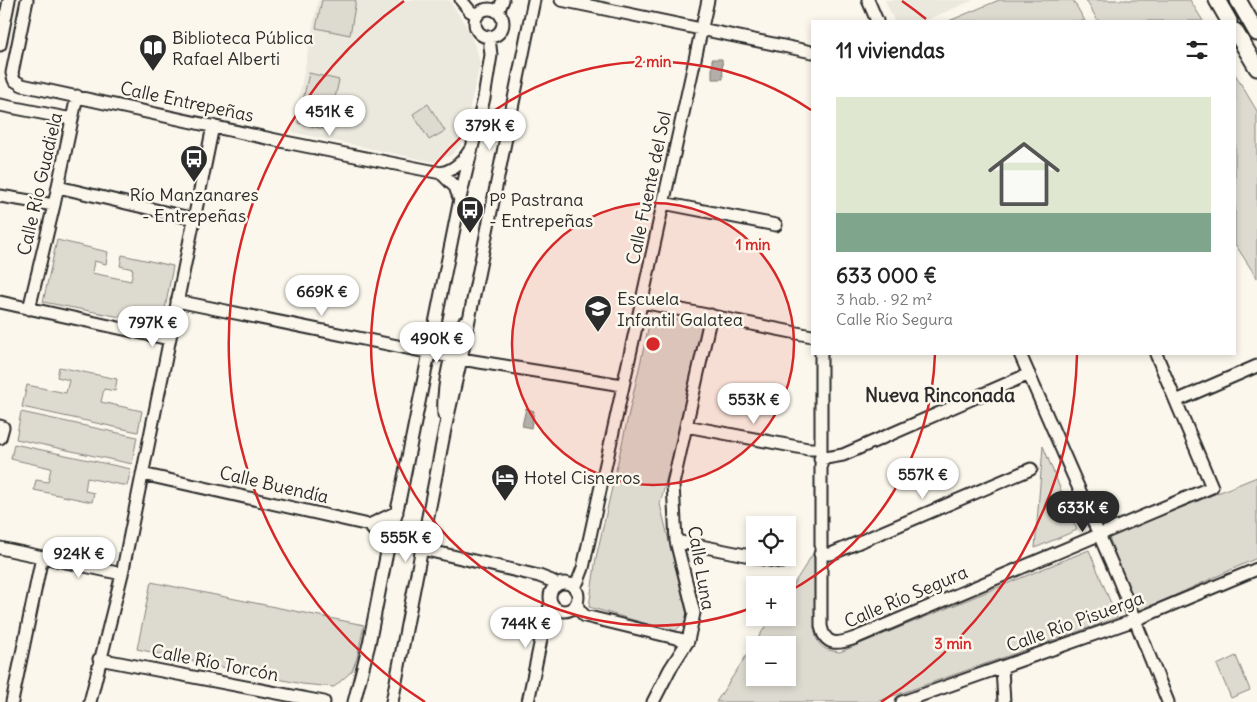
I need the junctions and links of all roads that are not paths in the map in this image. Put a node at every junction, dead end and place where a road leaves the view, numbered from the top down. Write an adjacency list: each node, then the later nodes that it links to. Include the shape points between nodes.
1 (9, 0): 19 (street)
2 (27, 0): 22 (street, Calle Entrepeñas, via 12,73 14,80)
3 (461, 0): 12 (street)
4 (503, 0): 11 (street)
5 (534, 0): 46 (street, via 471,308)
6 (561, 0): 15 (street)
7 (708, 0): 15 (street, Calle Fuente del Sol)
8 (868, 0): 13 (street)
9 (1217, 0): 14 (main road)
10 (1238, 0): 17 (main road)
11 (498, 12): 12 (street, via 486,8); 18 (street, via 502,28)
12 (477, 15): 18 (street, via 474,20 478,32)
13 (877, 20)
14 (1228, 20)
15 (701, 29): 20 (street); 31 (street, Calle Fuente del Sol)
16 (1236, 33): 21 (main road)
17 (1257, 33)
18 (489, 37): 26 (street, via 491,55)
19 (0, 45)
20 (811, 52)
21 (1257, 68)
22 (77, 96): 24 (street, Calle Río Guadiela); 25 (street, Calle Entrepeñas)
23 (0, 105): 24 (street)
24 (72, 119): 28 (street, Calle Río Guadiela)
25 (213, 126): 27 (street, Calle Entrepeñas); 33 (street)
26 (474, 145): 27 (street, via 459,164); 30 (street)
27 (441, 173): 30 (street, via 455,187)
28 (58, 187): 32 (street, Calle Río Guadiela); 33 (street)
29 (0, 196): 32 (street)
30 (460, 200): 42 (street)
31 (663, 203): 34 (street); 37 (street, Calle Fuente del Sol)
32 (54, 205): 38 (street, Calle Río Guadiela)
33 (194, 219): 35 (street)
34 (776, 225)
35 (177, 301): 41 (street); 42 (street)
36 (0, 302): 38 (street)
37 (642, 302): 39 (street); 49 (street, Calle Fuente del Sol)
38 (29, 309): 41 (street)
39 (711, 315): 40 (street); 52 (street, Calle Luna)
40 (811, 336)
41 (169, 339): 56 (street)
42 (428, 352): 46 (street); 57 (street)
43 (821, 355): 54 (street, Calle Río Segura)
44 (1020, 355): 48 (street)
45 (1156, 355): 50 (street)
46 (457, 358): 49 (street); 63 (street)
47 (1257, 366): 50 (street)
48 (1029, 374): 54 (street, via 843,455); 59 (street)
49 (622, 385): 70 (street, Calle Fuente del Sol, via 583,568)
50 (1176, 401): 59 (street, via 1212,487)
51 (0, 426): 53 (street)
52 (686, 426): 54 (street); 60 (street, Calle Luna, via 673,484)
53 (0, 438)
54 (820, 454): 64 (street, Calle Río Segura)
55 (1031, 469): 64 (street, via 831,554)
56 (142, 474): 58 (street, Calle Buendía); 68 (street)
57 (397, 512): 58 (street); 61 (street)
58 (369, 525): 61 (street)
59 (1098, 535): 64 (street, Calle Río Segura, via 855,638 834,643 822,634); 73 (street)
60 (676, 541): 65 (street); 74 (street, Calle Luna, via 694,613)
61 (388, 547): 77 (street, via 369,644)
62 (0, 548): 66 (street)
63 (422, 549): 69 (street, via 539,576); 81 (street)
64 (820, 554)
65 (746, 555)
66 (42, 557): 68 (street); 78 (street)
67 (1256, 572): 73 (street, Calle Río Pisuerga)
68 (122, 574): 75 (street)
69 (556, 586): 70 (street, via 564,583); 71 (street, via 551,594)
70 (573, 586): 72 (street, via 578,594)
71 (551, 603): 72 (street, via 562,611 571,610); 82 (street)
72 (577, 603): 74 (street, via 585,616)
73 (1135, 620): 76 (street, Calle Río Pisuerga); 86 (street)
74 (688, 641): 83 (street, Calle Luna)
75 (100, 659): 79 (street); 80 (street, Calle Río Torcón)
76 (1002, 668): 84 (street, Calle Río Pisuerga); 85 (street)
77 (351, 701)
78 (12, 702)
79 (90, 702)
80 (324, 702)
81 (392, 702)
82 (528, 702)
83 (653, 702)
84 (902, 702)
85 (1004, 702)
86 (1168, 702)

